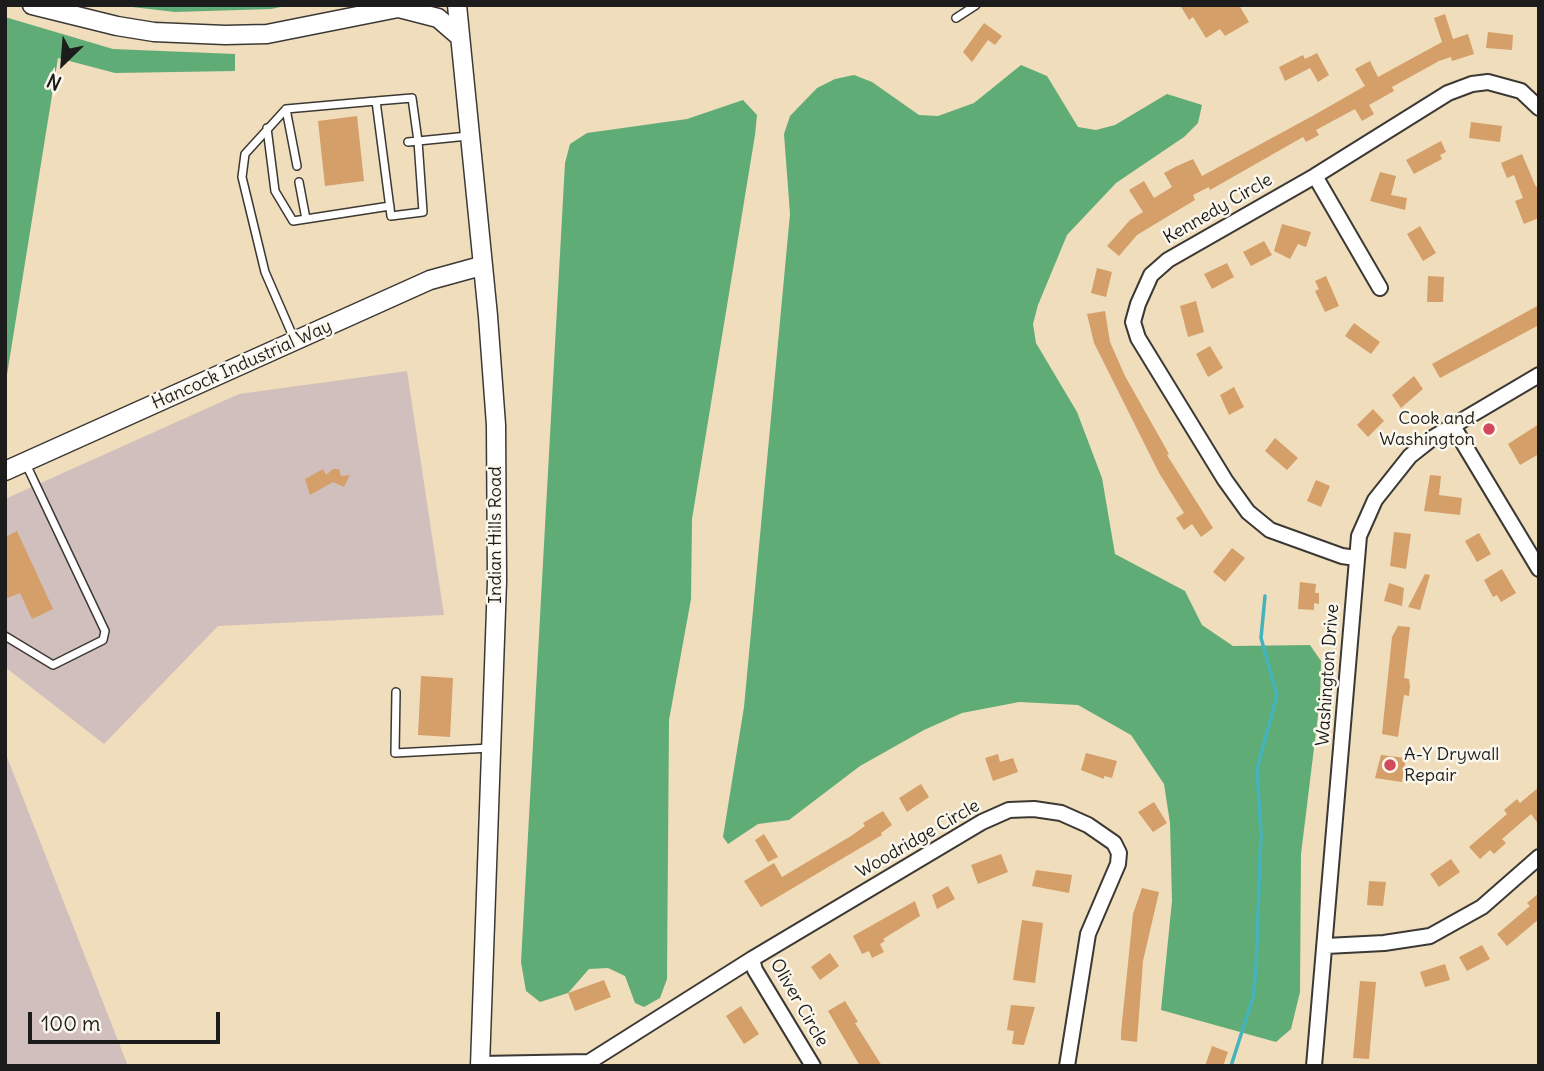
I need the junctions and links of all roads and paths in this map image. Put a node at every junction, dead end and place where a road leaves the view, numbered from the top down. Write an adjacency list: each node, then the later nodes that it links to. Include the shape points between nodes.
1 (32, 5): 4 (street, via 130,28 225,35 267,34)
2 (457, 5): 6 (street, Indian Hills Road)
3 (976, 5): 5 (lane)
4 (406, 7): 6 (street, via 438,18)
5 (957, 18)
6 (460, 37): 11 (street, Indian Hills Road)
7 (376, 101): 9 (lane); 12 (lane, via 412,98); 15 (lane)
8 (1539, 108): 23 (street, Kennedy Circle, via 1521,91 1488,82 1472,84 1448,93)
9 (286, 109): 10 (lane); 20 (lane)
10 (268, 128): 28 (lane, via 275,191 293,221); 31 (lane, via 245,154 242,177 265,272)
11 (469, 136): 12 (lane); 29 (street, Indian Hills Road)
12 (418, 141): 13 (lane); 16 (lane)
13 (408, 142)
14 (394, 144): 15 (lane)
15 (382, 145): 19 (lane)
16 (419, 158): 17 (lane); 21 (lane)
17 (409, 159)
18 (395, 160): 19 (lane)
19 (384, 162): 25 (lane)
20 (297, 166)
21 (421, 174): 22 (lane); 27 (lane, via 423,212 391,216)
22 (412, 175)
23 (1315, 176): 30 (street); 36 (street, Kennedy Circle, via 1168,260 1151,275 1133,322 1138,338 1248,512 1270,530)
24 (397, 177): 25 (lane)
25 (386, 178): 27 (lane)
26 (299, 181): 28 (lane)
27 (390, 206): 28 (lane)
28 (306, 219)
29 (481, 266): 31 (street, Hancock Industrial Way, via 430,280); 40 (street, Indian Hills Road, via 496,425)
30 (1380, 288)
31 (295, 341): 34 (street, Hancock Industrial Way)
32 (1539, 374): 33 (street, Washington Drive)
33 (1453, 426): 36 (street, Washington Drive, via 1434,436 1391,476 1365,519); 37 (street)
34 (25, 462): 35 (street, Hancock Industrial Way); 38 (lane, via 105,631 103,640 53,665)
35 (5, 471)
36 (1356, 558): 42 (street, Washington Drive)
37 (1539, 569)
38 (5, 636)
39 (396, 692): 40 (lane, via 395,753)
40 (491, 747): 45 (street, Indian Hills Road)
41 (1539, 858): 42 (street, via 1482,907 1430,936)
42 (1326, 946): 48 (street, Washington Drive)
43 (752, 959): 44 (street, Woodridge Circle); 46 (street, Oliver Circle); 47 (street, Woodridge Circle, via 982,822 1009,810 1061,813 1088,825 1114,843 1119,852 1088,934)
44 (590, 1064): 45 (street, Woodridge Circle)
45 (481, 1065)
46 (813, 1066)
47 (1067, 1066)
48 (1314, 1066)

